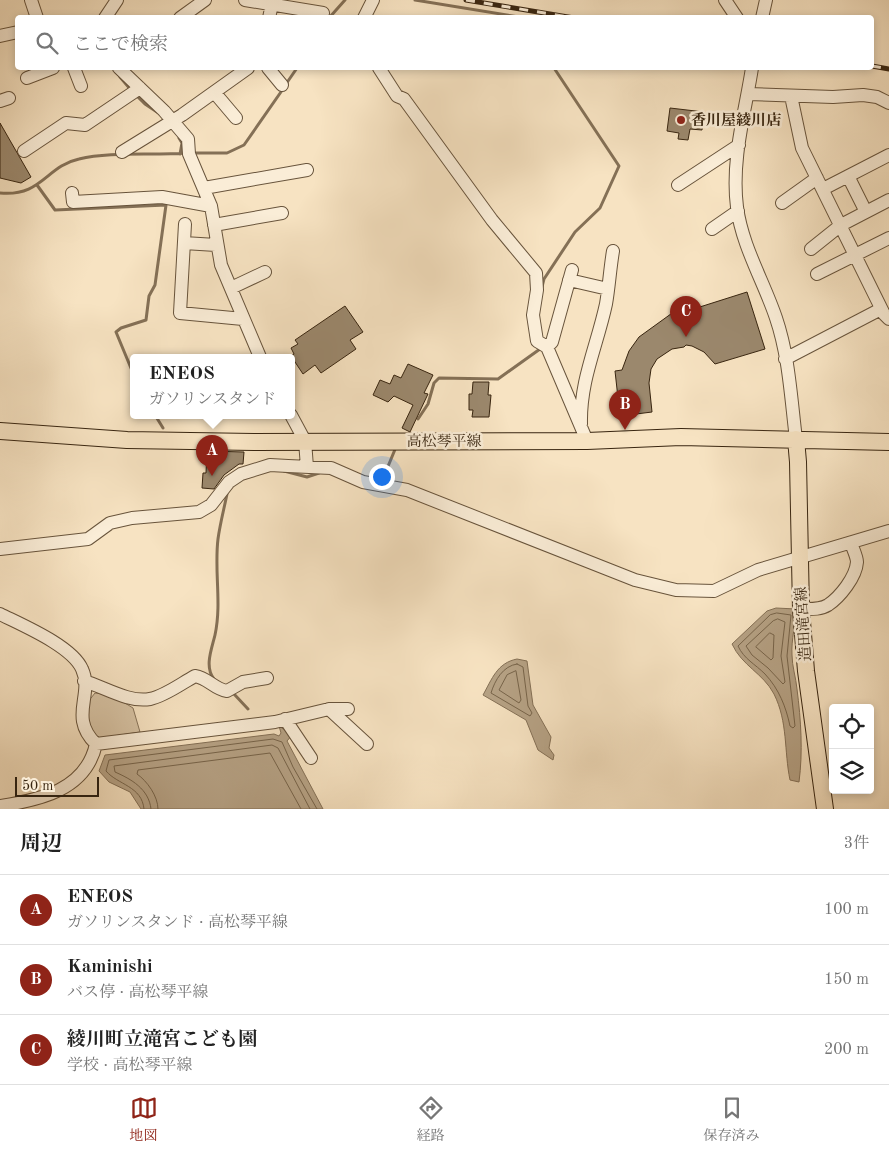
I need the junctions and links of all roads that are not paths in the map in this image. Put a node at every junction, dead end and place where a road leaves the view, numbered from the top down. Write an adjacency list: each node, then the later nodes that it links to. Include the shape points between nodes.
1 (30, 0): 10 (street)
2 (117, 0): 11 (street)
3 (205, 0): 12 (street)
4 (245, 0): 8 (street)
5 (373, 0): 14 (street)
6 (724, 0): 15 (street)
7 (766, 0): 16 (street)
8 (272, 4): 9 (street); 13 (street)
9 (323, 13)
10 (36, 15)
11 (107, 15)
12 (184, 15)
13 (270, 15)
14 (366, 15)
15 (735, 15)
16 (763, 15)
17 (15, 33): 18 (street)
18 (0, 36)
19 (48, 70): 26 (street)
20 (75, 70): 28 (street)
21 (120, 70): 29 (street)
22 (245, 70): 30 (street)
23 (270, 70): 27 (street)
24 (381, 70): 68 (street, via 397,96 404,99 492,220 536,273 533,323 537,340)
25 (752, 70): 31 (street)
26 (27, 78)
27 (282, 85)
28 (81, 86)
29 (136, 91): 35 (street); 37 (street, via 85,125 66,123)
30 (214, 92): 34 (street); 35 (street)
31 (748, 94): 32 (street); 36 (street)
32 (791, 96): 33 (street, via 863,95); 42 (street, via 802,148)
33 (889, 103)
34 (236, 118)
35 (170, 123): 38 (street); 44 (street, via 188,139 189,153)
36 (739, 145): 43 (street); 49 (street)
37 (24, 151)
38 (122, 152)
39 (889, 155): 41 (street)
40 (307, 170): 44 (street)
41 (848, 176): 42 (street); 50 (street)
42 (820, 183): 47 (street); 54 (street)
43 (678, 185)
44 (204, 188): 48 (street)
45 (72, 193): 48 (street, via 73,202 162,197)
46 (889, 200): 50 (street)
47 (782, 203)
48 (211, 206): 53 (street)
49 (738, 211): 55 (street); 70 (street, via 743,233 776,319)
50 (866, 212): 54 (street)
51 (282, 213): 53 (street)
52 (185, 224): 57 (street)
53 (214, 225): 58 (street)
54 (841, 225): 59 (street); 61 (street)
55 (712, 230)
56 (889, 238): 61 (street)
57 (184, 243): 58 (street); 67 (street, via 180,313)
58 (216, 245): 64 (street)
59 (811, 249)
60 (613, 251): 65 (street)
61 (855, 254): 63 (street); 66 (street)
62 (265, 272): 64 (street)
63 (817, 274)
64 (231, 288): 67 (street)
65 (608, 289): 68 (street, via 571,275 552,342); 72 (street, via 586,371)
66 (885, 314): 70 (street)
67 (243, 319): 69 (street)
68 (547, 347): 72 (street, via 572,410)
69 (259, 354)
70 (785, 359): 74 (street)
71 (292, 419): 75 (street)
72 (581, 424): 76 (street)
73 (0, 431): 75 (main road, 高松琴平線, via 127,440)
74 (796, 438): 76 (main road, 高松琴平線, via 680,437); 77 (main road, 高松琴平線); 82 (main road, 造田滝宮線)
75 (305, 441): 76 (main road, 高松琴平線); 78 (street)
76 (587, 441)
77 (889, 442)
78 (308, 467): 81 (street, via 270,465 240,474 229,482 211,505 199,512 132,518 110,523 88,539); 82 (street, via 331,468 363,482 407,490 659,587 714,591 758,570)
79 (889, 531): 80 (street)
80 (852, 543): 82 (street); 83 (street, via 857,562 854,574 838,595 828,605)
81 (0, 549)
82 (800, 557): 83 (main road, 造田滝宮線)
83 (801, 609): 94 (main road, 造田滝宮線)
84 (0, 615): 86 (street, via 73,655 83,670)
85 (267, 678): 86 (street, via 243,682 227,691 195,676 151,699 121,696)
86 (84, 681): 90 (street, via 82,723)
87 (329, 709): 88 (street); 89 (street); 91 (street)
88 (348, 709)
89 (285, 720): 90 (street); 92 (street)
90 (96, 744): 93 (street, via 87,769 76,781 28,802)
91 (367, 744)
92 (311, 758)
93 (0, 806)
94 (825, 809)

